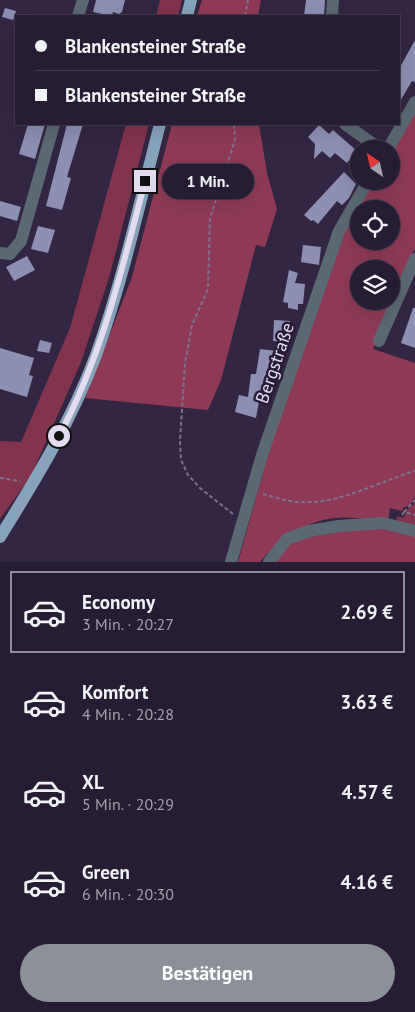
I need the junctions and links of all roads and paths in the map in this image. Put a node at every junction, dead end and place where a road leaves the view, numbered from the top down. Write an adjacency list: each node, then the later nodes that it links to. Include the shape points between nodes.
1 (83, 0): 5 (street)
2 (192, 0): 6 (main road)
3 (248, 0): 7 (path)
4 (333, 0): 8 (street)
5 (78, 15)
6 (187, 15)
7 (245, 15)
8 (332, 15)
9 (415, 102): 15 (street)
10 (54, 125): 17 (street, via 21,241 10,254)
11 (160, 125): 22 (main road, via 120,279 95,356 67,421)
12 (234, 125): 28 (path, via 235,140 210,218 208,289 192,325 185,363 180,441 181,460 188,475)
13 (346, 125): 14 (street)
14 (367, 140)
15 (393, 140)
16 (363, 190): 23 (street, Bergstraße, via 339,230)
17 (0, 253)
18 (415, 259): 19 (street)
19 (379, 341)
20 (415, 471): 23 (path, via 330,499 298,502)
21 (0, 478): 22 (path)
22 (34, 483): 30 (main road)
23 (251, 491): 28 (street, Bergstraße)
24 (415, 501): 25 (path)
25 (411, 506): 26 (path); 27 (path, via 404,512)
26 (415, 506)
27 (415, 515)
28 (243, 521): 31 (street, Bergstraße)
29 (415, 531): 32 (street, via 383,523 309,531 287,539)
30 (0, 537)
31 (231, 562)
32 (269, 562)

